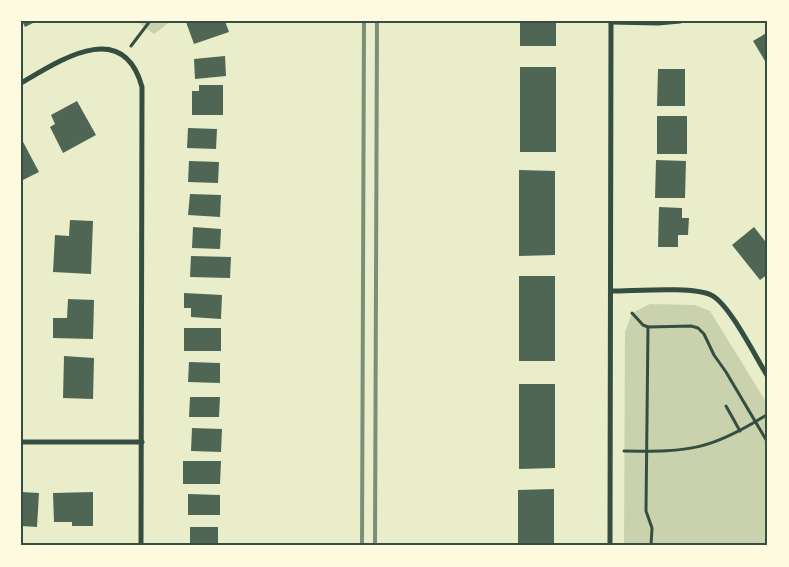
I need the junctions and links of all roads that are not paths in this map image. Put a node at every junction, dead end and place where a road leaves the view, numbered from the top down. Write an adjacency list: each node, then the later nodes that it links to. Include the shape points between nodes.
1 (680, 21): 2 (street)
2 (611, 22): 4 (street)
3 (21, 83): 7 (street, via 85,49 106,50 123,56 136,69 143,96)
4 (612, 291): 5 (street, via 711,294 729,312); 9 (street)
5 (768, 376)
6 (21, 442): 7 (street)
7 (142, 442): 8 (street)
8 (141, 546)
9 (610, 546)

